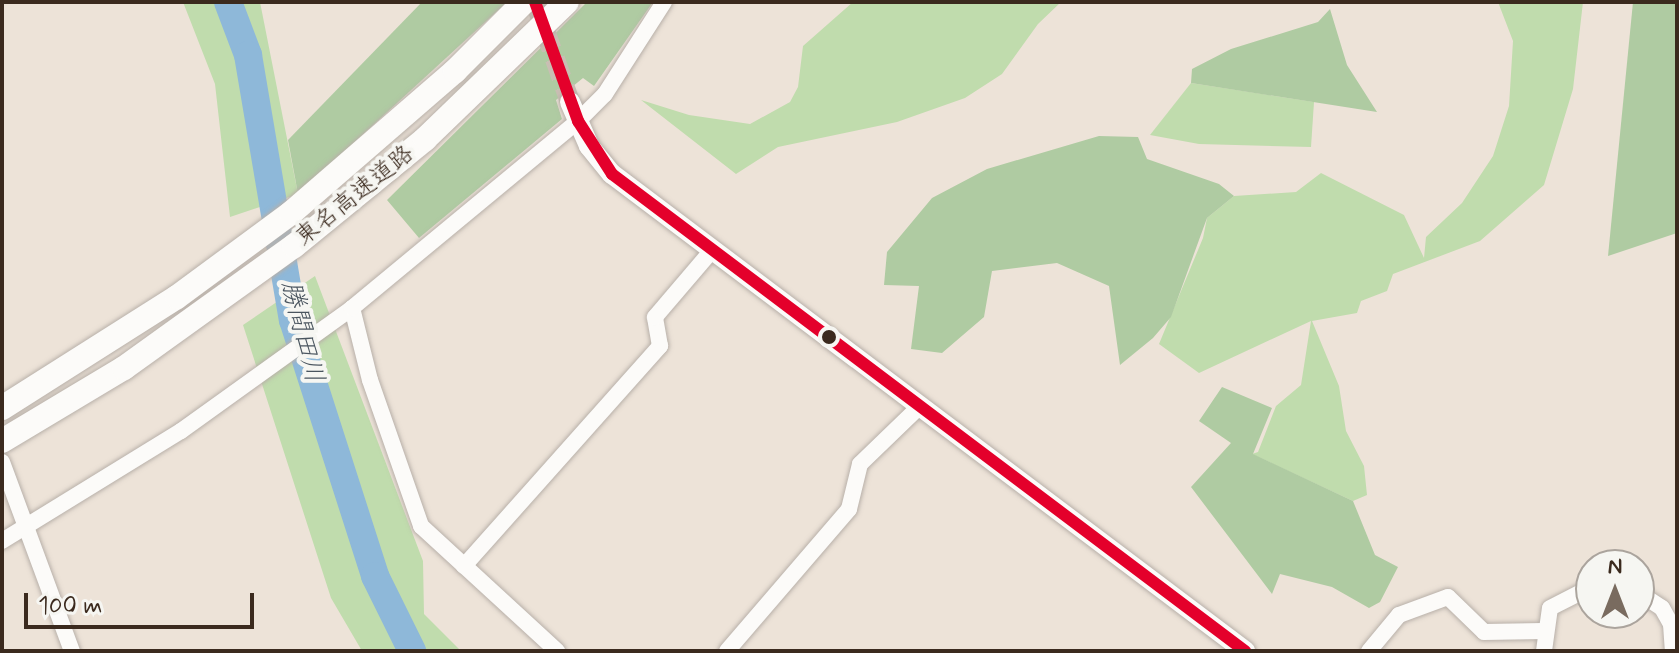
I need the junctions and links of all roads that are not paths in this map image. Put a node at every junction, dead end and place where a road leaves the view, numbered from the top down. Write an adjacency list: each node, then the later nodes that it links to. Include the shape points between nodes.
1 (524, 2): 8 (highway, 東名高速道路, via 343,170 177,297)
2 (567, 2): 9 (highway, 東名高速道路, via 495,75 358,195 124,368)
3 (664, 2): 4 (street, via 605,94)
4 (574, 112): 5 (main road, via 612,174); 6 (street)
5 (713, 249): 7 (main road); 13 (street, via 655,317 660,346)
6 (352, 308): 11 (street, via 276,365); 13 (street, via 370,380 421,526)
7 (919, 407): 19 (street, via 860,464 849,509); 20 (main road)
8 (2, 408)
9 (2, 441)
10 (2, 462): 11 (street)
11 (27, 528): 12 (street); 17 (street)
12 (2, 541)
13 (464, 566): 18 (street)
14 (1575, 595): 16 (street, via 1550,608)
15 (1655, 603): 23 (street, via 1671,624)
16 (1543, 631): 21 (street, via 1484,632 1448,597 1399,615); 22 (street)
17 (72, 651)
18 (557, 651)
19 (727, 651)
20 (1245, 651)
21 (1369, 651)
22 (1544, 651)
23 (1673, 651)

